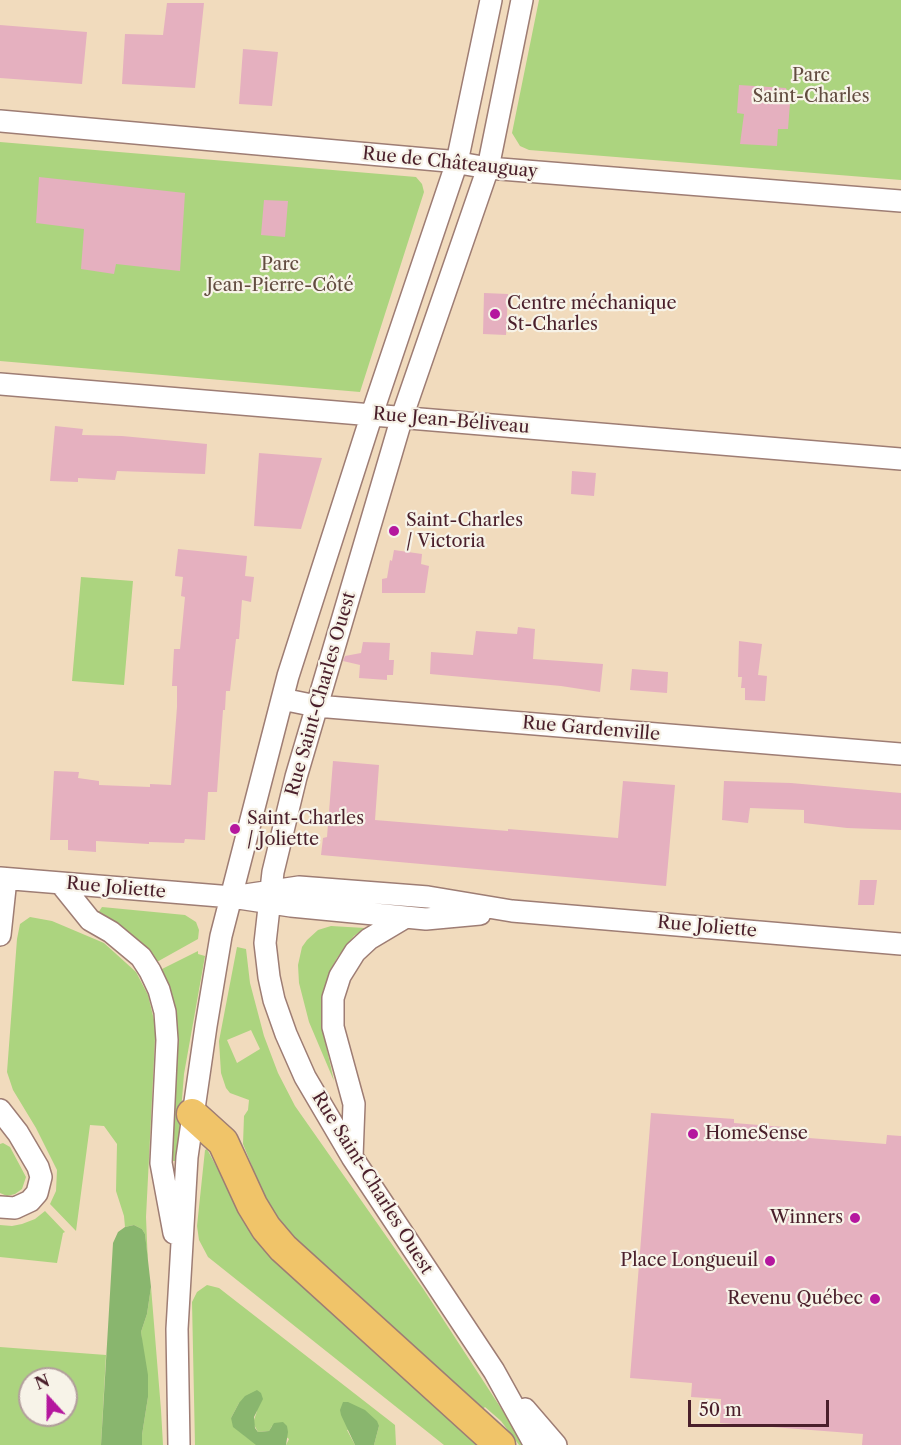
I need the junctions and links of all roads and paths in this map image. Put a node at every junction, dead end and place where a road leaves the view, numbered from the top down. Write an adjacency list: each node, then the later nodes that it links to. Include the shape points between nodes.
1 (491, 0): 4 (street, Rue Saint-Charles Ouest)
2 (522, 0): 5 (street, Rue Saint-Charles Ouest)
3 (0, 121): 4 (street, Rue de Châteauguay)
4 (457, 162): 5 (street, Rue de Châteauguay); 8 (street, Rue Saint-Charles Ouest)
5 (488, 168): 6 (street, Rue de Châteauguay); 9 (street, Rue Saint-Charles Ouest)
6 (901, 201)
7 (0, 384): 8 (street, Rue Jean-Béliveau)
8 (372, 414): 9 (street, Rue Jean-Béliveau); 11 (street, Rue Saint-Charles Ouest)
9 (402, 417): 10 (street, Rue Jean-Béliveau); 12 (street, Rue Saint-Charles Ouest)
10 (901, 459)
11 (282, 699): 12 (street, Rue Gardenville); 17 (street, Rue Saint-Charles Ouest)
12 (316, 706): 13 (street, Rue Gardenville); 16 (street, Rue Saint-Charles Ouest)
13 (901, 754)
14 (3, 878): 15 (street, Rue Joliette); 20 (street)
15 (61, 884): 17 (street, Rue Joliette); 26 (street, via 90,920 141,957 159,990 166,1040 161,1163)
16 (269, 896): 17 (street, Rue Joliette); 18 (street, Rue Joliette, via 299,887 428,897); 19 (street, Rue Joliette); 24 (street, Rue Saint-Charles Ouest, via 267,964 281,1023 305,1077)
17 (232, 897): 23 (street, Rue Saint-Charles Ouest, via 221,936)
18 (512, 911): 19 (street, Rue Joliette, via 426,919); 21 (street, Rue Joliette)
19 (406, 917): 24 (street, via 355,952 340,976 333,998 333,1027 354,1104)
20 (0, 934)
21 (901, 944)
22 (0, 1110): 25 (street, via 38,1167 40,1178 30,1202 15,1208)
23 (192, 1114): 26 (street, Rue Saint-Charles Ouest); 29 (highway, via 223,1142 252,1205 283,1248)
24 (352, 1157): 27 (street, Rue Saint-Charles Ouest)
25 (0, 1207)
26 (179, 1265): 28 (street, Rue Saint-Charles Ouest)
27 (494, 1371): 30 (street, Rue Saint-Charles Ouest); 31 (street)
28 (179, 1445)
29 (500, 1445)
30 (535, 1445)
31 (556, 1445)

